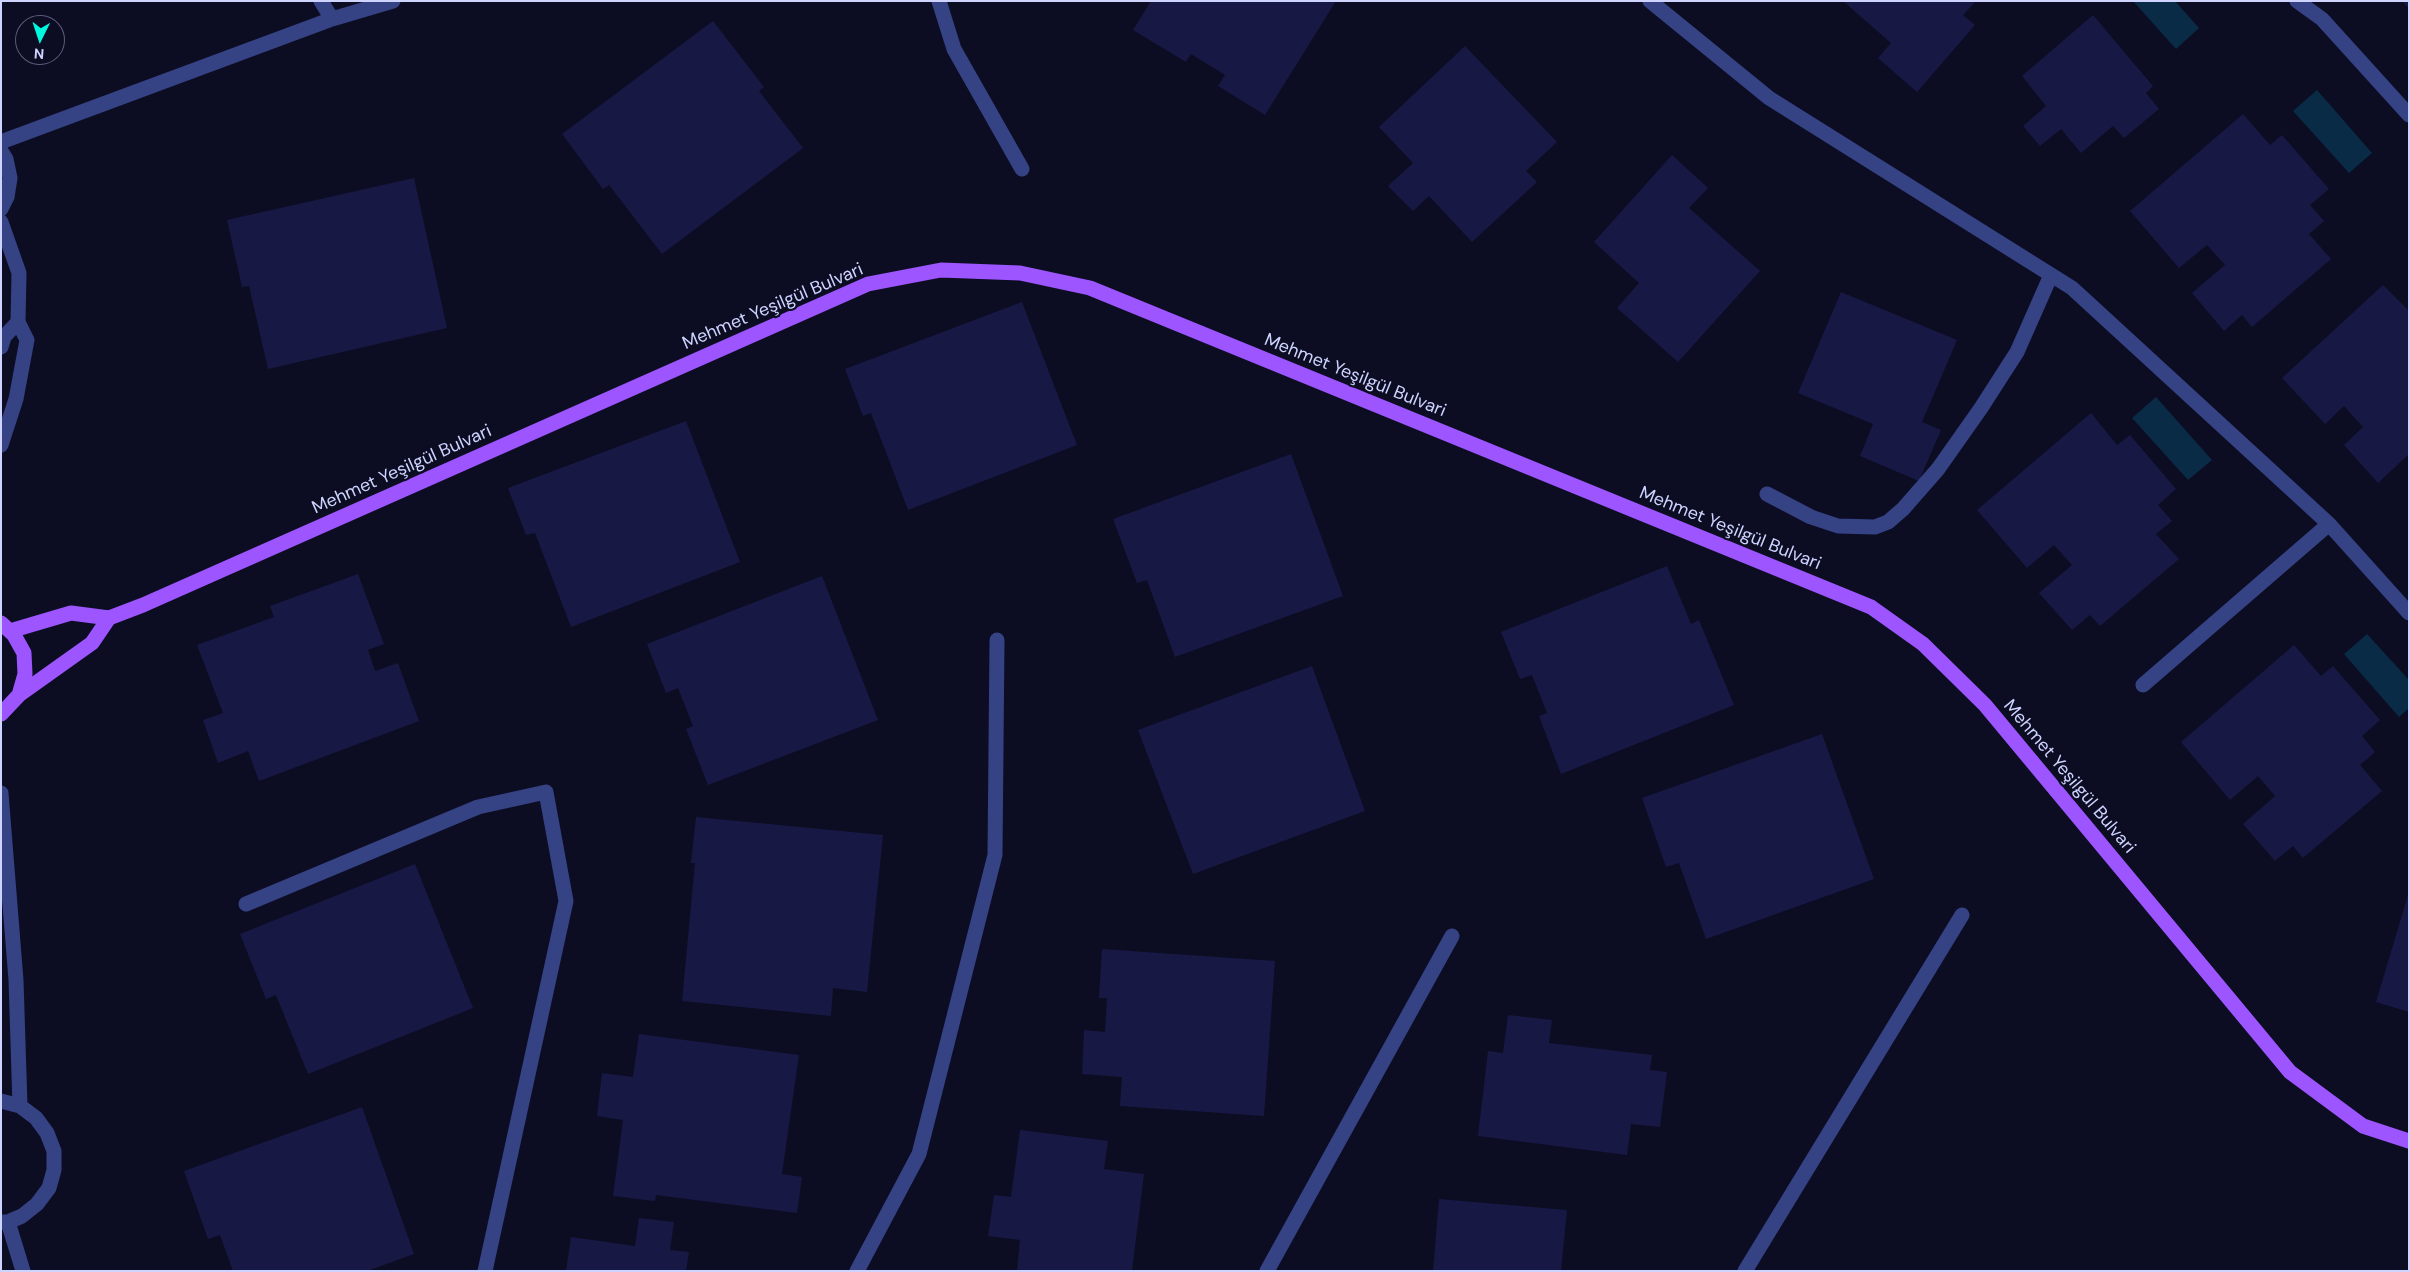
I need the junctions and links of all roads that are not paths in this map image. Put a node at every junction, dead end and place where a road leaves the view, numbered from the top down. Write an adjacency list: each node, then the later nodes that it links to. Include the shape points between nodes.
1 (321, 1): 6 (street)
2 (393, 1): 6 (street)
3 (939, 1): 10 (street, via 954,49)
4 (1650, 1): 13 (street, via 1769,98)
5 (2297, 1): 7 (street, via 2322,19)
6 (332, 19): 8 (street)
7 (2409, 115)
8 (1, 142)
9 (1, 151): 11 (street, via 10,178)
10 (1022, 169)
11 (1, 209)
12 (1, 222): 14 (street, via 20,273)
13 (2051, 275): 17 (street, via 2018,352 1938,469 1888,522 1875,527 1838,526 1811,517); 18 (street, via 2072,288)
14 (18, 322): 15 (street, via 4,337); 16 (street, via 27,340 16,399)
15 (1, 347)
16 (1, 445)
17 (1767, 494)
18 (2329, 524): 19 (street); 23 (street)
19 (2409, 613)
20 (109, 618): 21 (main road, via 71,613); 24 (main road, via 92,644); 32 (main road, Mehmet Yeşilgül Bulvari, via 868,284 941,270 1020,273 1090,288 1871,607 1923,644 1985,704 2290,1072 2363,1126)
21 (6, 627): 24 (main road, via 24,654 26,674)
22 (997, 640): 36 (street, via 994,854 919,1154)
23 (2143, 685)
24 (20, 695): 25 (main road)
25 (1, 714)
26 (1, 793): 31 (street, via 16,980)
27 (246, 904): 35 (street, via 478,807 546,792 566,901)
28 (1962, 915): 38 (street)
29 (1452, 936): 37 (street)
30 (1, 1101): 31 (street)
31 (20, 1106): 33 (street, via 47,1132 54,1151 54,1170 48,1188 37,1204 22,1216)
32 (2409, 1142)
33 (4, 1222): 34 (street)
34 (23, 1271)
35 (485, 1271)
36 (857, 1271)
37 (1267, 1271)
38 (1745, 1271)

